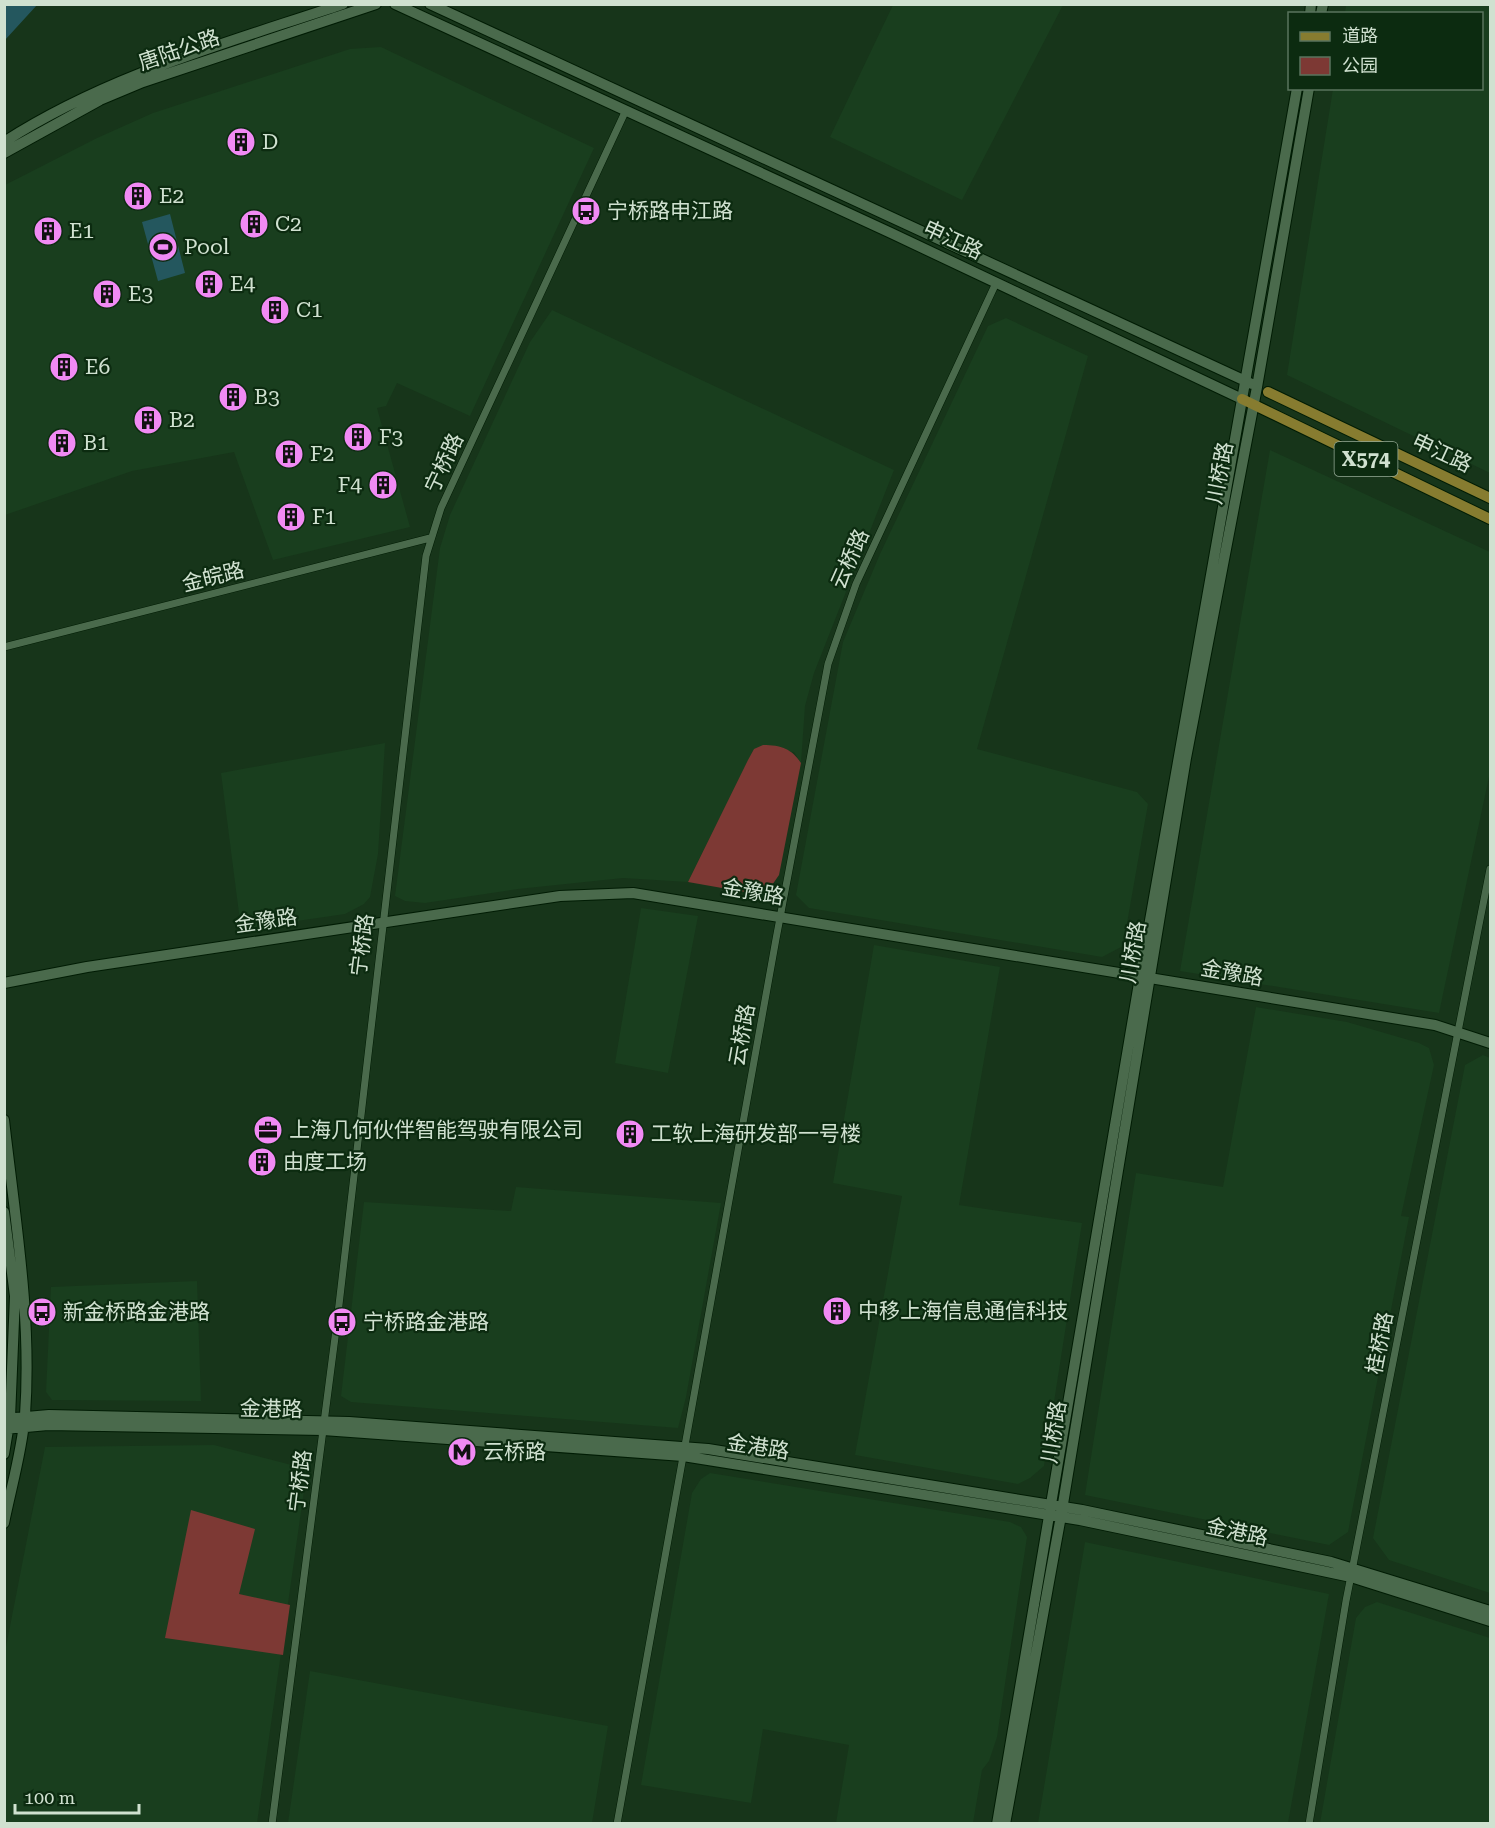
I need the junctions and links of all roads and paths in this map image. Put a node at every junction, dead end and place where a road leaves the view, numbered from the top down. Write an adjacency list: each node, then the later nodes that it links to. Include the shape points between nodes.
1 (343, 4): 8 (street, 唐陆公路, via 171,60 82,97)
2 (376, 4): 9 (street, 唐陆公路, via 143,82 100,100)
3 (395, 4): 7 (street, 申江路 / X574)
4 (430, 4): 11 (street, 申江路 / X574)
5 (1297, 90): 11 (street, 川桥路)
6 (1309, 90): 12 (street, 川桥路)
7 (626, 110): 10 (street, 申江路 / X574); 18 (street, 宁桥路)
8 (4, 142)
9 (4, 153)
10 (996, 283): 14 (street, 申江路 / X574); 21 (street, 云桥路, via 842,619 821,692)
11 (1246, 381): 12 (street, 申江路 / X574); 14 (street, 川桥路)
12 (1257, 387): 13 (street, 申江路 / X574); 15 (street, 川桥路)
13 (1268, 392): 16 (main road, 申江路 / X574)
14 (1242, 399): 15 (main road, 申江路 / X574); 23 (street, 川桥路)
15 (1253, 405): 17 (main road, 申江路 / X574); 23 (street, 川桥路)
16 (1491, 498)
17 (1491, 519)
18 (430, 538): 19 (street, 金皖路); 22 (street, 宁桥路)
19 (4, 647)
20 (1491, 869): 25 (street, 桂桥路)
21 (780, 916): 22 (street, 金豫路, via 658,895 609,892); 23 (street, 金豫路); 32 (street, 云桥路)
22 (381, 924): 24 (street, 金豫路); 31 (street, 宁桥路)
23 (1144, 977): 25 (street, 金豫路); 34 (street, 川桥路)
24 (4, 983)
25 (1459, 1031): 26 (street, 金豫路); 36 (street, 桂桥路)
26 (1491, 1042)
27 (4, 1120): 29 (street, via 26,1315)
28 (4, 1212): 30 (street, via 15,1296)
29 (24, 1421): 30 (street, 金港路); 31 (street, 金港路); 35 (street)
30 (7, 1423): 33 (street)
31 (323, 1425): 32 (street, 金港路); 39 (street, 宁桥路)
32 (684, 1451): 34 (street, 金港路); 40 (street, 云桥路)
33 (4, 1454)
34 (1056, 1510): 36 (street, 金港路); 41 (street, 川桥路); 42 (street, 川桥路)
35 (4, 1523)
36 (1352, 1572): 37 (street, 金港路); 38 (street, 金港路); 43 (street, 桂桥路)
37 (1491, 1611)
38 (1491, 1621)
39 (272, 1824)
40 (617, 1824)
41 (997, 1824)
42 (1005, 1824)
43 (1309, 1824)

